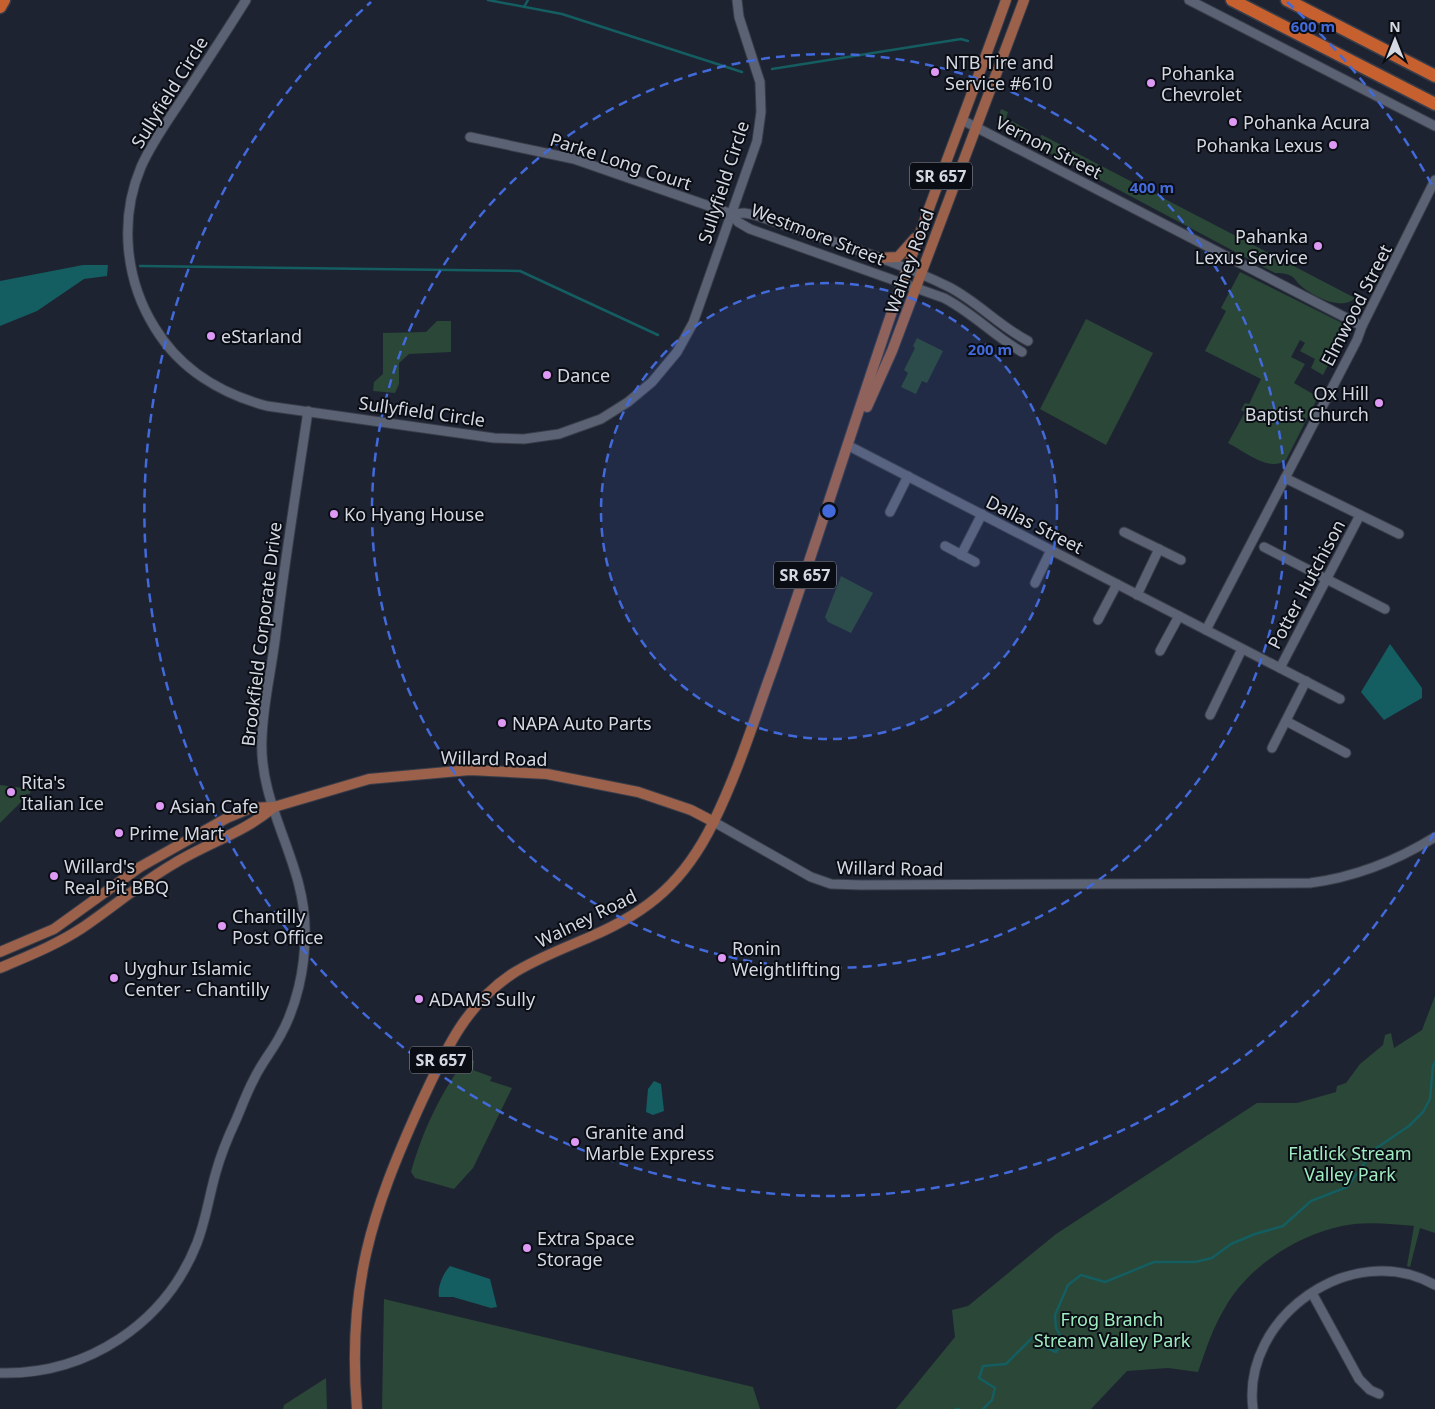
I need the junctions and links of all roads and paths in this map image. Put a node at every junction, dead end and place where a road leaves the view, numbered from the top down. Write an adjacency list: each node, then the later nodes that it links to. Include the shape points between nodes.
1 (4, 0): 9 (highway)
2 (246, 0): 27 (street, Sullyfield Circle, via 153,144 141,168 130,207 130,260 150,321 191,369 244,399 267,406)
3 (737, 0): 17 (street, Sullyfield Circle, via 740,23 757,68 762,112 757,142)
4 (1006, 0): 12 (main road, Walney Road / SR 657)
5 (1024, 0): 14 (main road, Walney Road / SR 657)
6 (1189, 0): 13 (street)
7 (1232, 0): 11 (highway)
8 (1287, 0): 10 (highway)
9 (0, 7)
10 (1435, 76)
11 (1435, 104)
12 (962, 120): 14 (street, Vernon Street); 18 (main road, Walney Road / SR 657)
13 (1435, 126)
14 (976, 127): 21 (main road, Walney Road / SR 657); 24 (street, Vernon Street)
15 (470, 137): 17 (street, Parke Long Court, via 574,159)
16 (1435, 180): 24 (street, Elmwood Street)
17 (732, 214): 19 (street, Westmore Street, via 755,215); 22 (street, Westmore Street, via 750,229); 27 (street, Sullyfield Circle, via 693,323 677,352 652,382 601,419 548,436 511,439)
18 (920, 231): 19 (main road, via 900,256); 20 (main road, Walney Road / SR 657)
19 (878, 258): 20 (street, Westmore Street)
20 (908, 270): 21 (street, Westmore Street); 22 (main road, Walney Road / SR 657)
21 (921, 275): 23 (main road, Walney Road / SR 657); 25 (street, Westmore Street, via 962,294 1004,327)
22 (903, 284): 23 (street, Westmore Street); 28 (main road, Walney Road / SR 657)
23 (916, 288): 26 (street, Westmore Street, via 957,305); 28 (main road, Walney Road / SR 657)
24 (1362, 326): 30 (street, Elmwood Street)
25 (1028, 341)
26 (1022, 352)
27 (308, 411): 60 (street, Brookfield Corporate Drive, via 262,736 264,773)
28 (849, 446): 29 (street, Dallas Street); 61 (main road, Walney Road / SR 657, via 763,694)
29 (908, 476): 31 (street); 32 (street, Dallas Street)
30 (1285, 478): 33 (street); 50 (street, Elmwood Street)
31 (890, 512)
32 (982, 514): 39 (street, Dallas Street); 40 (street)
33 (1360, 515): 35 (street); 43 (street, Potter Hutchison)
34 (1124, 532): 38 (street)
35 (1399, 534)
36 (945, 546): 40 (street)
37 (1264, 547): 43 (street)
38 (1159, 549): 41 (street); 46 (street)
39 (1051, 550): 44 (street); 45 (street, Dallas Street)
40 (961, 555): 42 (street)
41 (1181, 560)
42 (975, 562)
43 (1327, 579): 47 (street); 53 (street, Potter Hutchison)
44 (1035, 583)
45 (1117, 584): 46 (street, Dallas Street); 49 (street)
46 (1137, 595): 48 (street, Dallas Street)
47 (1385, 609)
48 (1179, 616): 50 (street, Dallas Street); 52 (street)
49 (1098, 620)
50 (1206, 630): 51 (street, Dallas Street)
51 (1242, 649): 53 (street, Dallas Street); 56 (street)
52 (1160, 651)
53 (1280, 668): 54 (street, Dallas Street)
54 (1306, 681): 55 (street, Dallas Street); 57 (street)
55 (1340, 699)
56 (1210, 714)
57 (1286, 721): 58 (street); 59 (street)
58 (1272, 748)
59 (1346, 753)
60 (274, 807): 61 (main road, Willard Road, via 369,779 499,770 557,775 612,785 669,802); 63 (main road, Willard Road, via 251,808 199,832 140,867 54,928); 64 (main road, Willard Road, via 257,822 144,882 60,941); 67 (street, Brookfield Corporate Drive, via 294,862 302,896 305,933 298,991 286,1024 254,1078 226,1140 202,1228 189,1261 157,1308 106,1348 53,1368)
61 (714, 822): 62 (street, Willard Road, via 811,877 831,884 861,885 1310,883 1351,876 1377,867); 69 (main road, Walney Road / SR 657, via 687,868 651,904 627,920 508,977 456,1030 395,1160 370,1229 355,1312)
62 (1435, 837)
63 (0, 952)
64 (0, 968)
65 (1435, 1285): 66 (street, via 1405,1275 1373,1272 1349,1277)
66 (1312, 1293): 68 (street, via 1359,1380); 70 (street, via 1279,1320 1262,1346 1253,1375)
67 (0, 1373)
68 (1379, 1394)
69 (357, 1409)
70 (1253, 1409)

